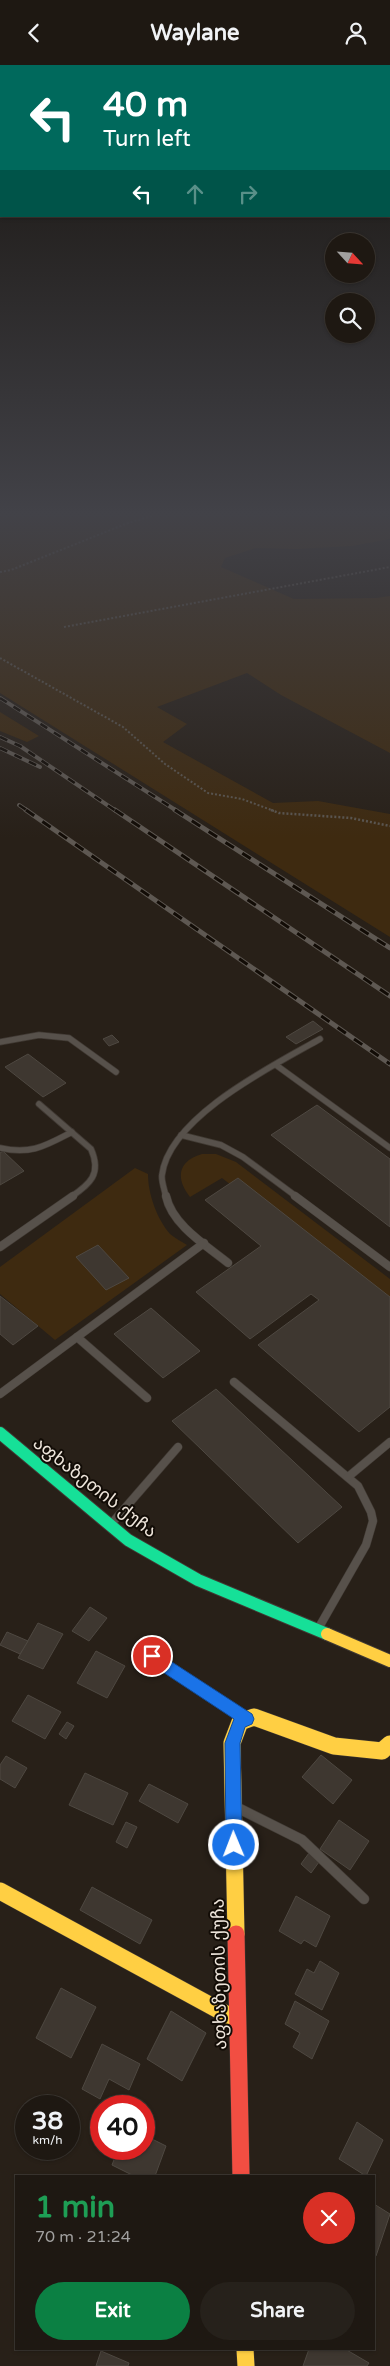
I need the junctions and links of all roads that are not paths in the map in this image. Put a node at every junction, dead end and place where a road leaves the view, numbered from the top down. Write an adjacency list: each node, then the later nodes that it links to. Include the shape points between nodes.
1 (320, 1039): 3 (lane)
2 (0, 1042): 4 (lane, via 39,1035 69,1038)
3 (276, 1065): 7 (lane, via 216,1101); 9 (lane)
4 (116, 1073)
5 (39, 1104): 6 (lane)
6 (72, 1132): 8 (lane, via 25,1153); 11 (lane, via 95,1157 94,1174 88,1185)
7 (181, 1135): 10 (lane, via 164,1162 162,1179 166,1200 184,1227); 13 (lane, via 221,1145 243,1157)
8 (0, 1148)
9 (390, 1148)
10 (204, 1243): 12 (lane); 14 (lane)
11 (0, 1247)
12 (228, 1263)
13 (390, 1267)
14 (78, 1337): 16 (lane); 17 (lane)
15 (234, 1382): 21 (lane)
16 (0, 1394)
17 (147, 1398)
18 (0, 1433): 22 (street, აფხაზეთის ქუჩა)
19 (390, 1442): 21 (lane)
20 (178, 1447): 22 (lane)
21 (348, 1477): 23 (lane, via 358,1486 373,1521 368,1542)
22 (110, 1525): 23 (street, აფხაზეთის ქუჩა, via 128,1540 198,1580)
23 (318, 1629): 25 (street, აფხაზეთის ქუჩა)
24 (152, 1656): 26 (lane)
25 (390, 1661)
26 (247, 1719): 27 (street, via 254,1717 334,1746 382,1751); 28 (street, აფხაზეთის ქუჩა, via 240,1722 232,1743)
27 (390, 1744)
28 (234, 1806): 30 (lane, via 302,1841); 31 (street, აფხაზეთის ქუჩა)
29 (0, 1891): 31 (street)
30 (364, 1899)
31 (237, 2020): 32 (street, აფხაზეთის ქუჩა)
32 (241, 2175)
33 (245, 2350): 34 (street)
34 (246, 2366)

